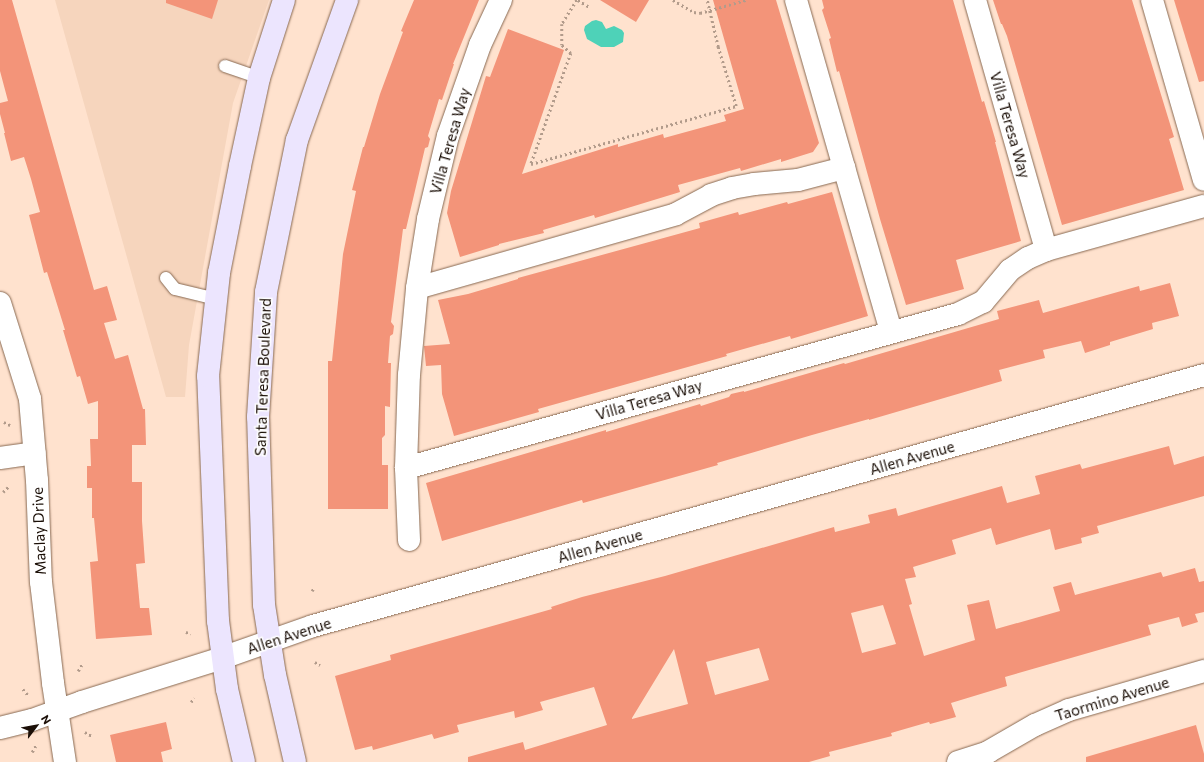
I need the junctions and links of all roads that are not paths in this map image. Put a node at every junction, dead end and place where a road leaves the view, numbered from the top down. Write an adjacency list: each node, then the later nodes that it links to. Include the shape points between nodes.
1 (284, 0): 8 (main road)
2 (347, 0): 23 (main road, Santa Teresa Boulevard, via 297,140 266,292 258,417 264,605)
3 (501, 0): 14 (street, Villa Teresa Way, via 480,45 448,136 428,219)
4 (796, 0): 9 (street)
5 (975, 0): 12 (street, Villa Teresa Way)
6 (1152, 0): 10 (street)
7 (225, 66): 8 (lane)
8 (259, 78): 15 (main road, via 219,273)
9 (844, 168): 14 (street, via 798,180 732,188 711,195 676,214); 17 (street)
10 (1204, 180)
11 (1204, 206): 12 (street, Villa Teresa Way)
12 (1046, 250): 17 (street, Villa Teresa Way, via 1010,270 983,302 958,314)
13 (166, 278): 15 (lane, via 175,289)
14 (417, 288): 21 (street, Villa Teresa Way, via 409,375)
15 (216, 299): 24 (main road, via 208,376)
16 (0, 303): 19 (street, Maclay Drive, via 30,398)
17 (891, 332): 21 (street, Villa Teresa Way)
18 (1204, 376): 23 (street, Allen Avenue, via 321,624)
19 (35, 453): 20 (street); 26 (street, Maclay Drive, via 41,582)
20 (0, 458)
21 (406, 468): 22 (street, Villa Teresa Way)
22 (408, 540)
23 (269, 642): 24 (street, Allen Avenue); 30 (main road, Santa Teresa Boulevard)
24 (222, 658): 26 (street, Allen Avenue); 29 (main road)
25 (1204, 671): 31 (street, Taormino Avenue, via 1069,710 1035,725 988,752)
26 (58, 712): 27 (street, Allen Avenue); 28 (street, Maclay Drive)
27 (0, 728)
28 (65, 762)
29 (244, 762)
30 (295, 762)
31 (958, 762)

